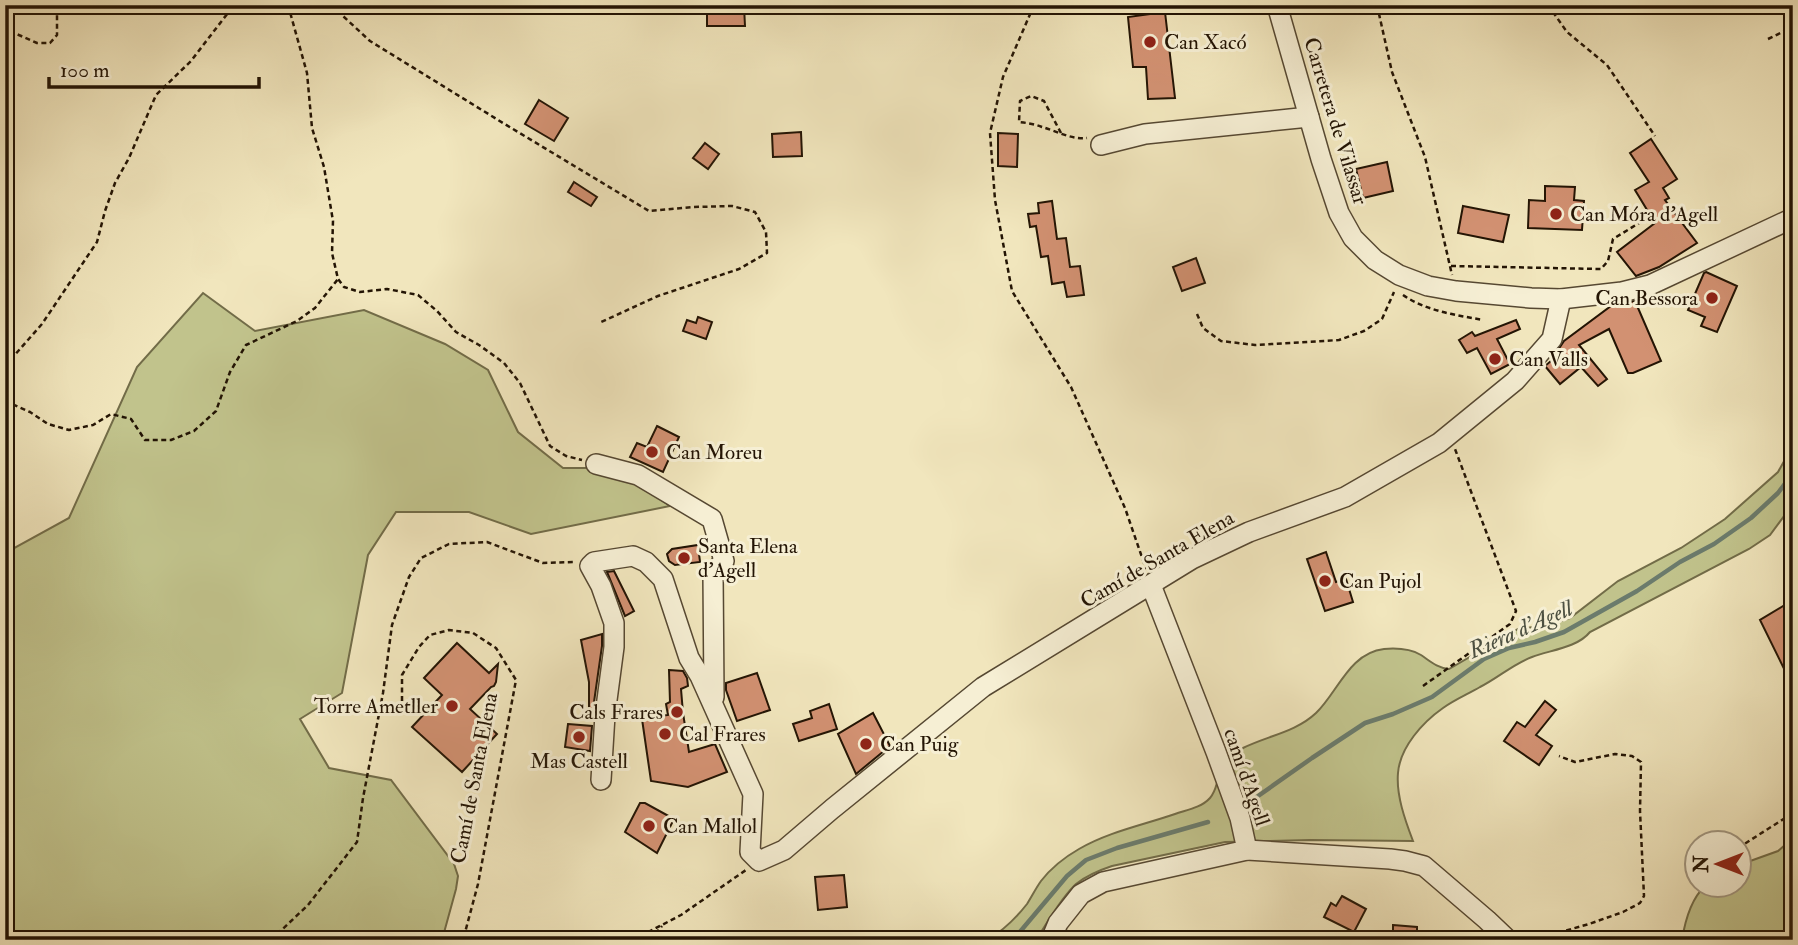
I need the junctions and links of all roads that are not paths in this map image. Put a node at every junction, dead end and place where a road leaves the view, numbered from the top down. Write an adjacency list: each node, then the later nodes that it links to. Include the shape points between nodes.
1 (1277, 5): 2 (street, Carretera de Vilassar)
2 (1309, 117): 3 (street, via 1145,134); 5 (street, Carretera de Vilassar, via 1339,212 1353,238 1375,260 1428,286)
3 (1101, 145)
4 (1793, 218): 5 (street, Carretera de Vilassar, via 1650,285)
5 (1561, 299): 7 (street, Camí de Santa Elena, via 1552,339 1515,381 1439,443 1345,497 1249,532)
6 (596, 464): 8 (street, via 638,475 712,519 724,561 713,573)
7 (1151, 585): 8 (street, Camí de Santa Elena, via 983,687 784,850 759,861 750,852 753,794); 10 (street, camí d'Agell, via 1240,818)
8 (716, 709): 9 (street, via 689,658 663,579 633,556 594,562 590,566 614,624)
9 (601, 780)
10 (1247, 850): 11 (street, via 1390,859 1424,866); 12 (street, camí d'Agell, via 1104,882 1081,894)
11 (1505, 936)
12 (1051, 940)

